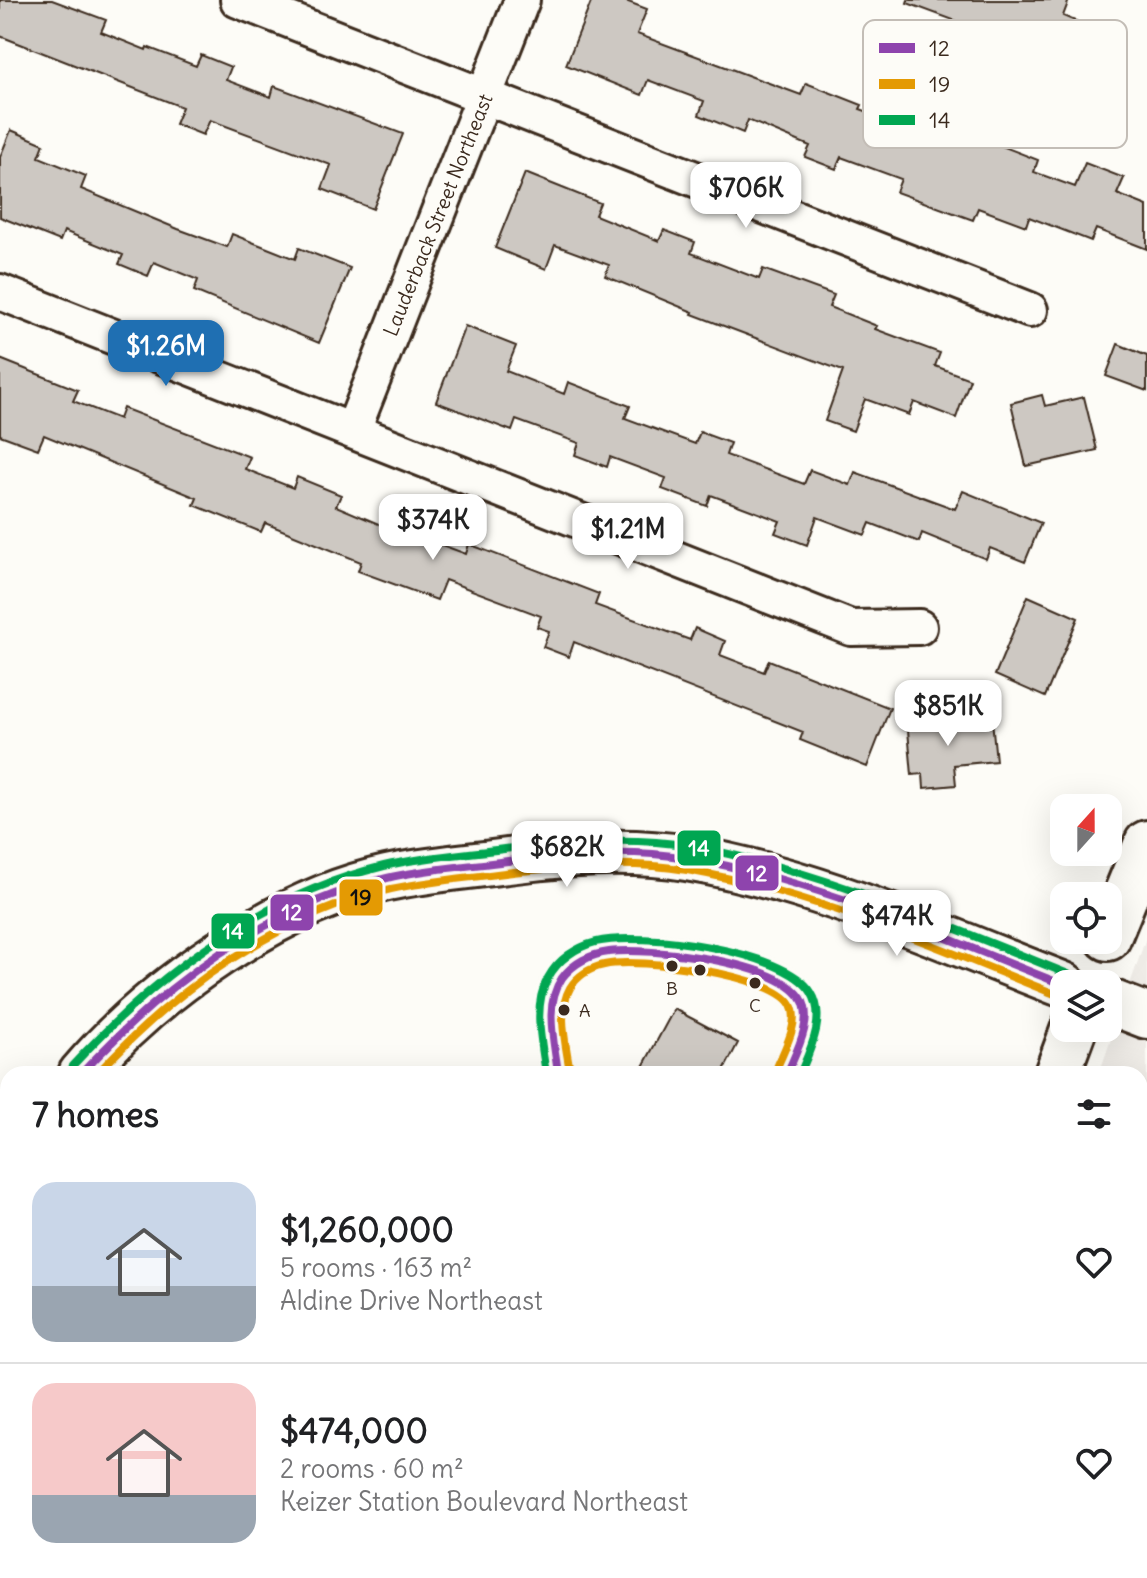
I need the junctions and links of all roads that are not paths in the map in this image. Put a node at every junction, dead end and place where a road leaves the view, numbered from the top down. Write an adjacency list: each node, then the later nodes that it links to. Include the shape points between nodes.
1 (238, 0): 3 (street)
2 (522, 0): 3 (street, Lauderback Street Northeast)
3 (484, 97): 5 (street); 6 (street, Lauderback Street Northeast)
4 (0, 292): 6 (street)
5 (1030, 310)
6 (353, 430): 7 (street, via 851,628)
7 (919, 627)
8 (1147, 843): 9 (main road)
9 (1122, 904)
10 (1050, 980): 14 (main road, via 823,894 750,873 686,858 632,853 532,858 385,878 333,894 209,962 133,1022)
11 (1122, 1006): 12 (main road)
12 (1147, 1016)
13 (1069, 1042): 17 (main road)
14 (89, 1066)
15 (557, 1066): 16 (lane, via 552,1010 557,986 586,958 611,952 676,955 788,983 801,999 805,1018)
16 (790, 1066)
17 (1060, 1066)

